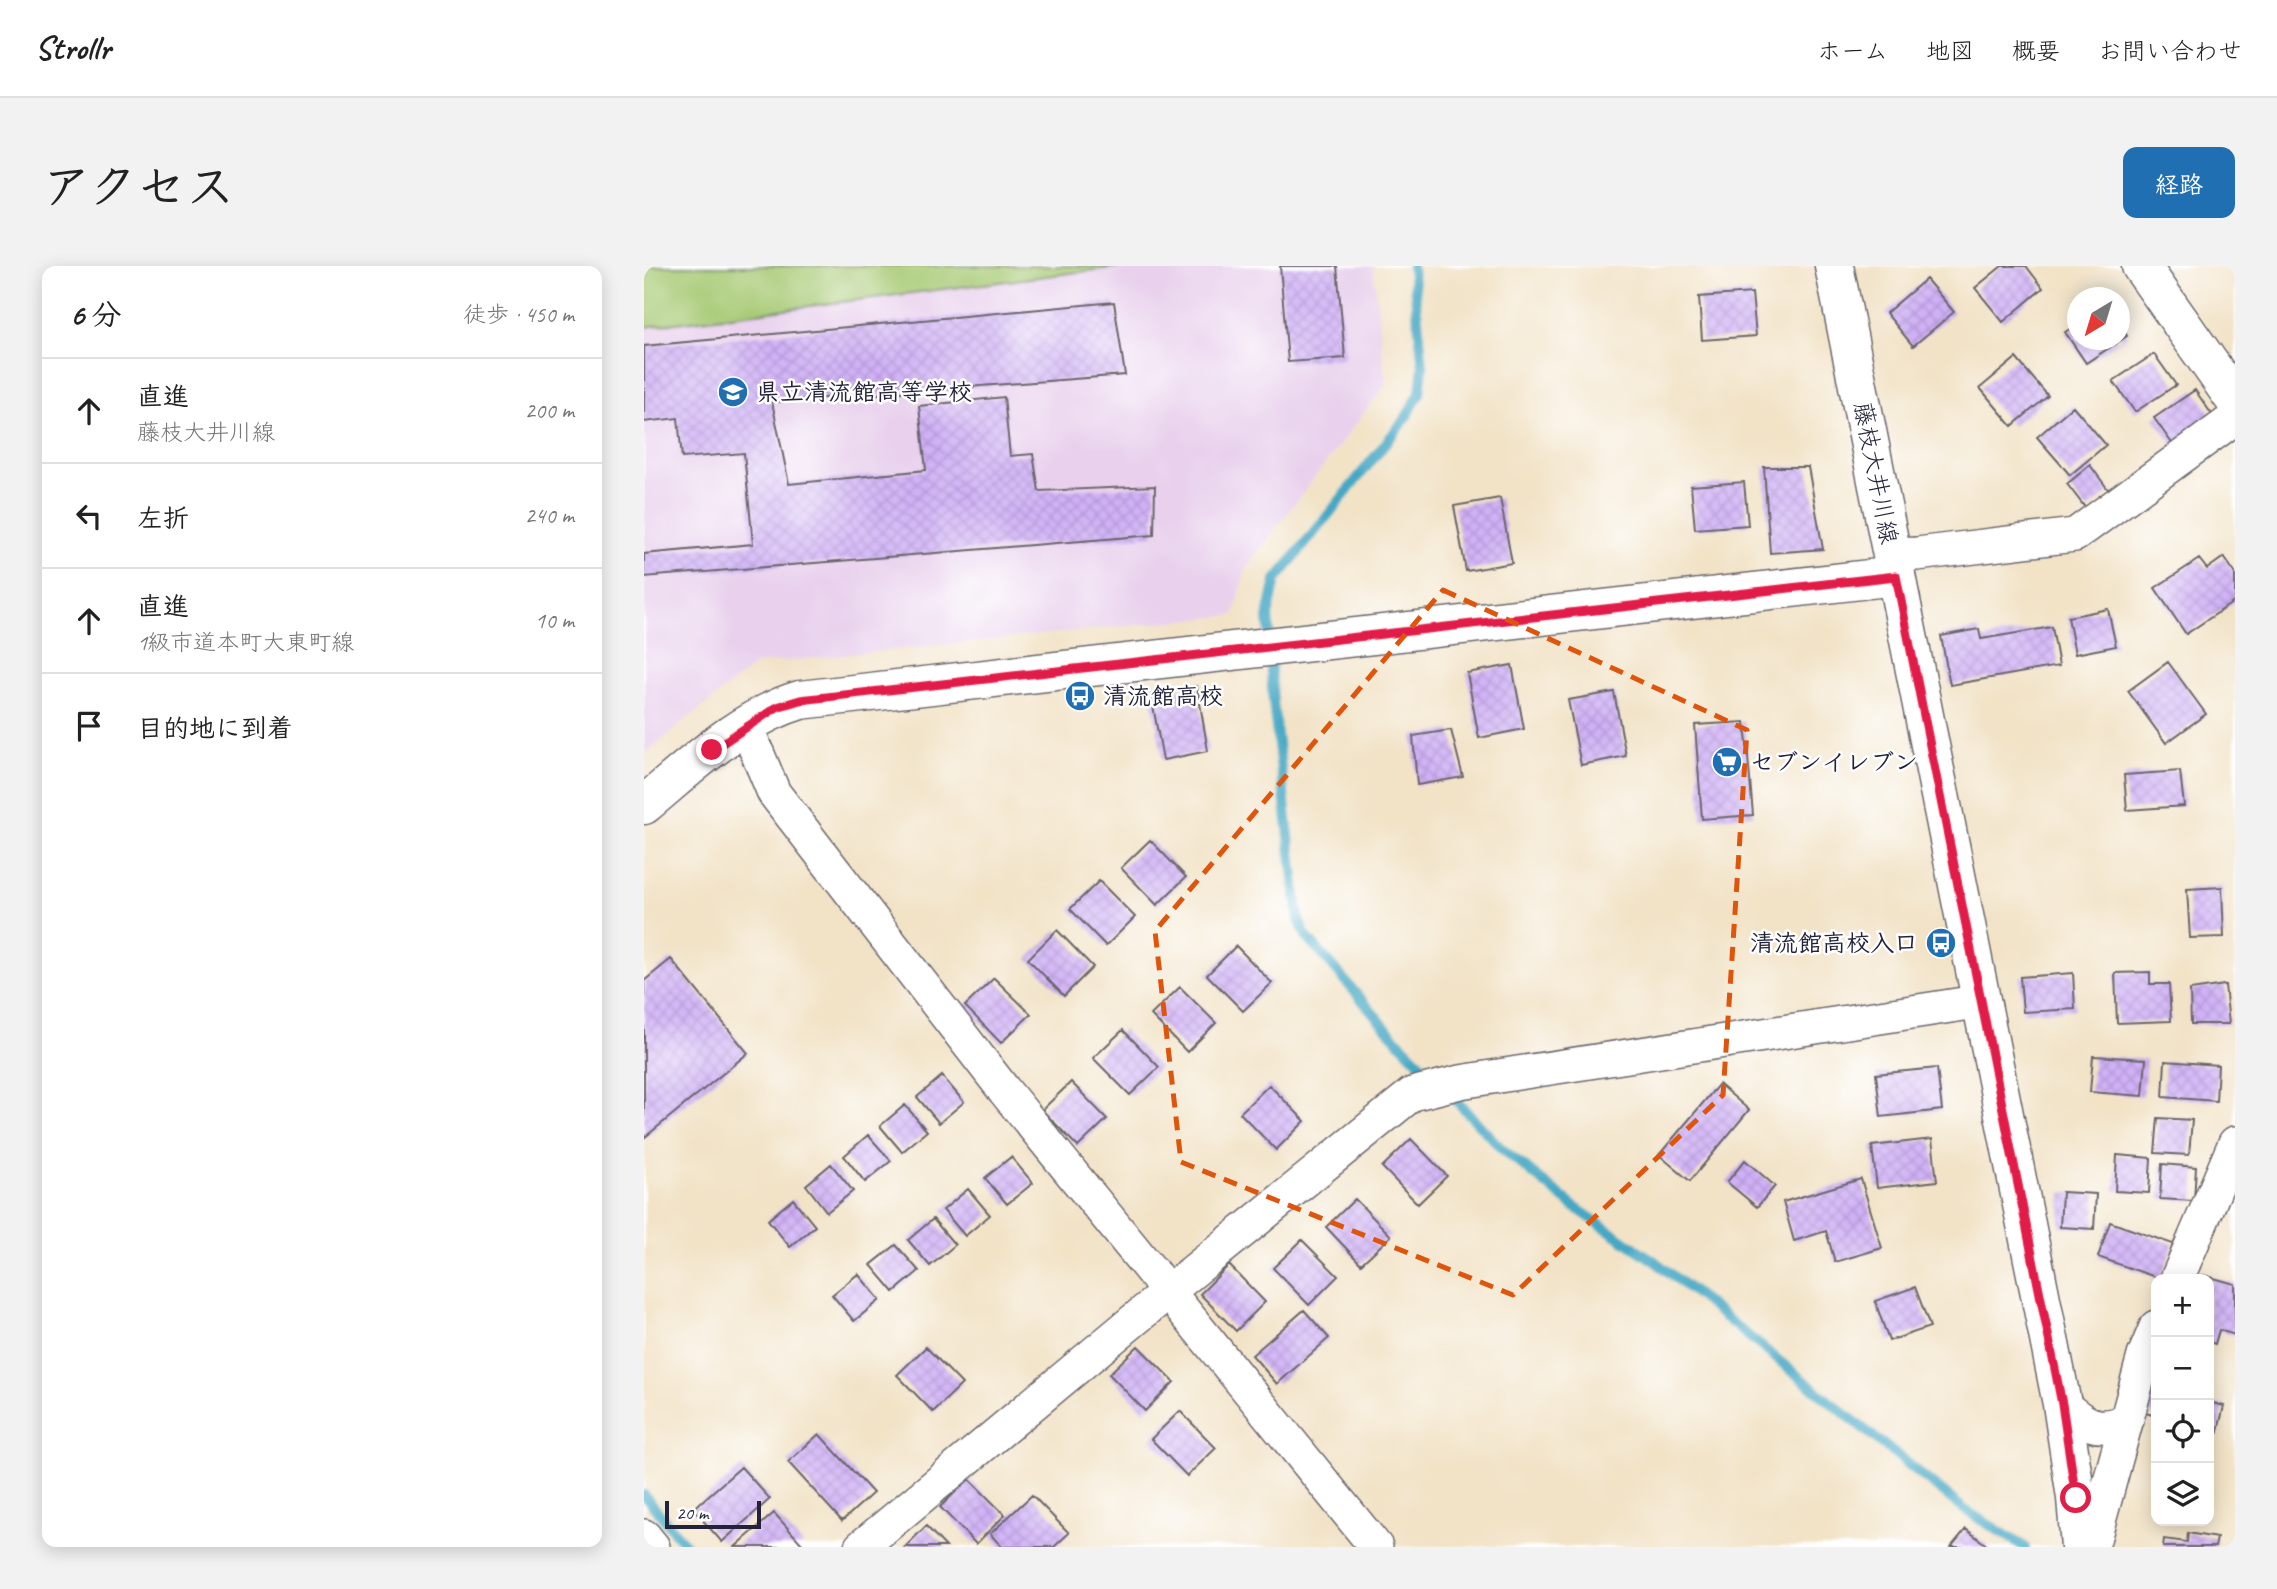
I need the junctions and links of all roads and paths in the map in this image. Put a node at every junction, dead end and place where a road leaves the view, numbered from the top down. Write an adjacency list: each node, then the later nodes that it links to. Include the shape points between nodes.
1 (1834, 266): 5 (main road, 藤枝大井川線)
2 (2141, 266): 3 (main road)
3 (2235, 400)
4 (2235, 418): 5 (street, via 2075,535 1917,554)
5 (1894, 566): 6 (main road, via 800,700 777,707); 8 (main road, 藤枝大井川線)
6 (744, 728): 7 (main road); 11 (street, via 774,793 1004,1090)
7 (644, 804)
8 (1983, 1001): 11 (street, via 1460,1082 1412,1094); 13 (main road, 藤枝大井川線)
9 (2235, 1143): 10 (street)
10 (2179, 1274)
11 (1169, 1291): 17 (street); 18 (street)
12 (2152, 1337): 14 (street)
13 (2062, 1404): 14 (street, via 2084,1423 2102,1427); 19 (main road, 藤枝大井川線)
14 (2126, 1420): 20 (street)
15 (644, 1536): 16 (street)
16 (653, 1547)
17 (861, 1547)
18 (1376, 1547)
19 (2080, 1547)
20 (2092, 1547)

